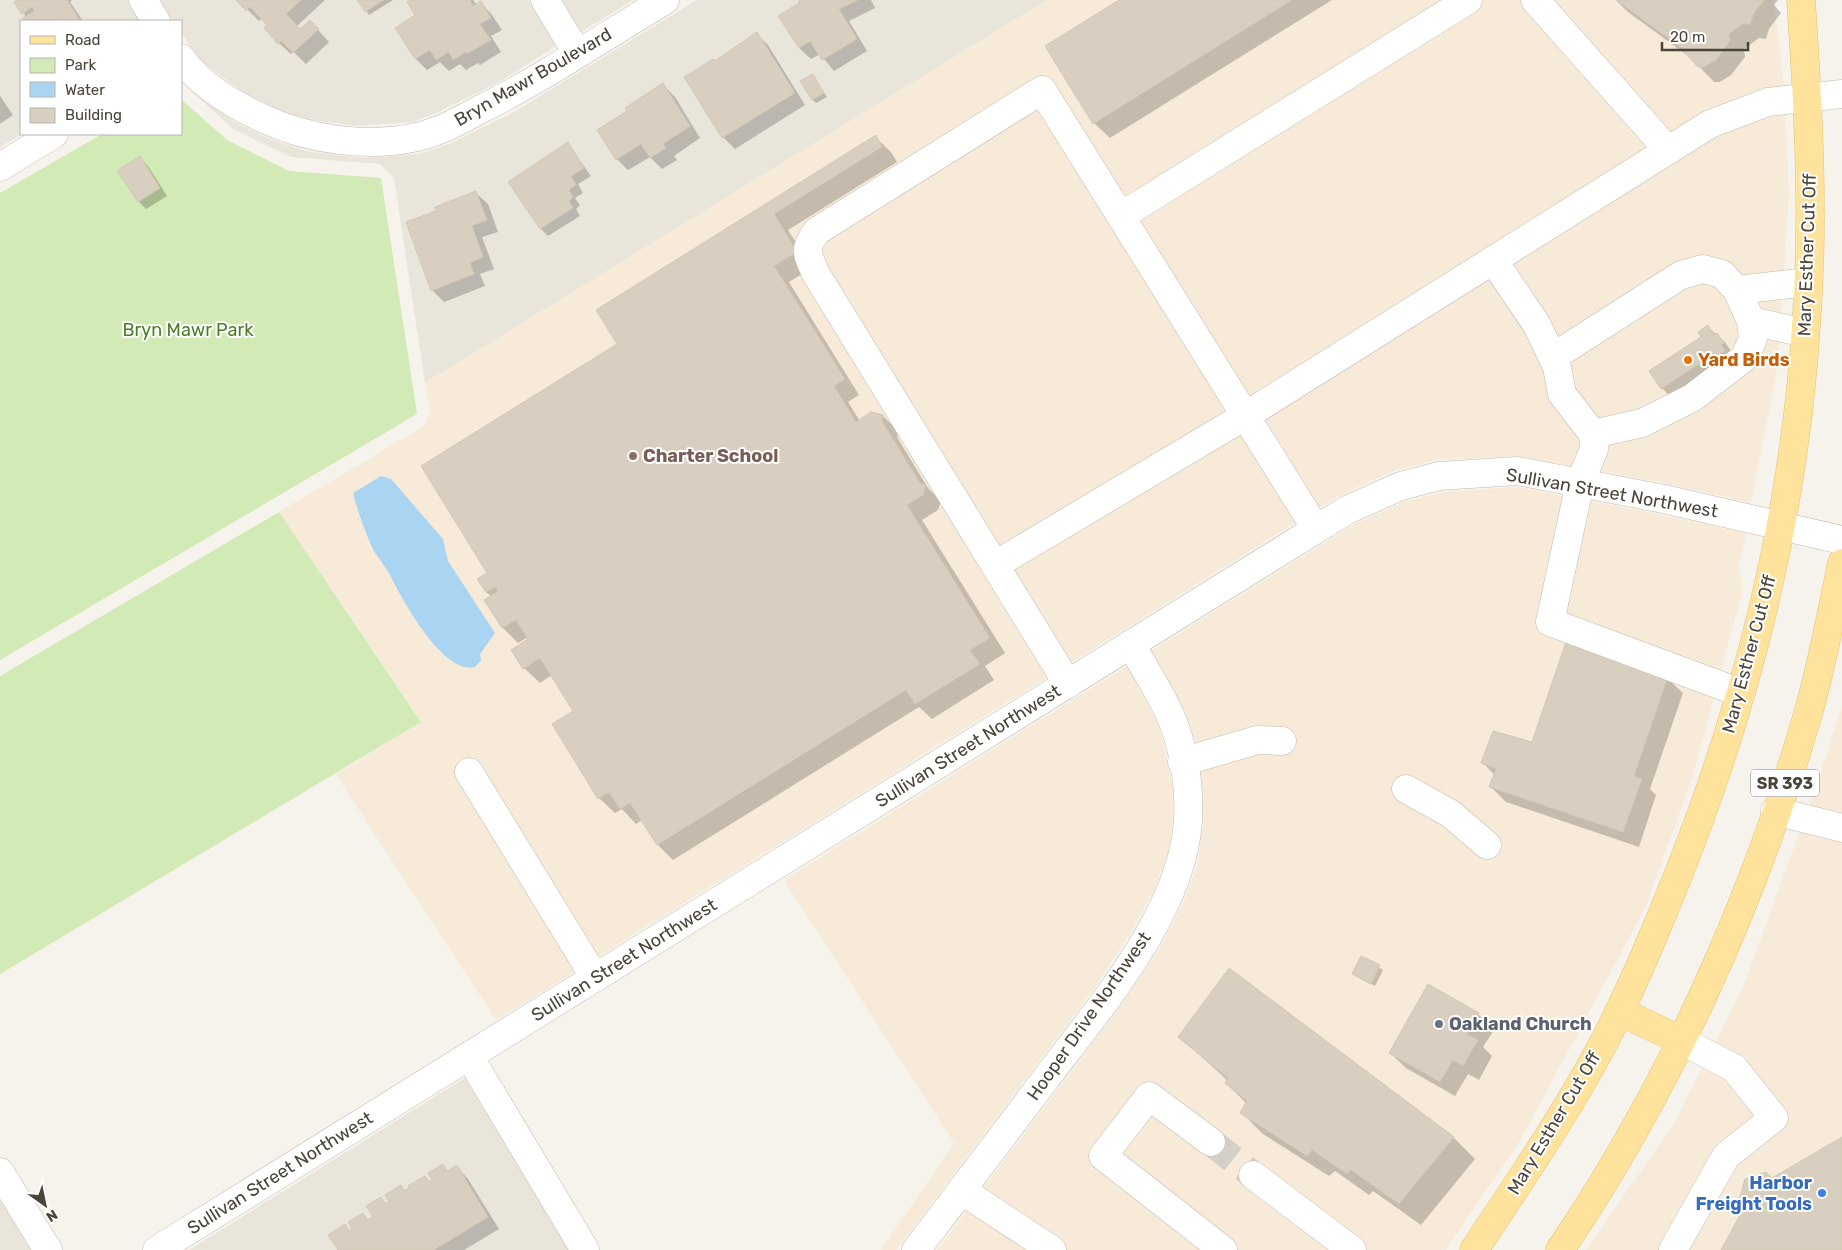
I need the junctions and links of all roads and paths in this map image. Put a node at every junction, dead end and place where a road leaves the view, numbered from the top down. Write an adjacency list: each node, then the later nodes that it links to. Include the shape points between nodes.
1 (143, 0): 7 (street)
2 (545, 0): 8 (street)
3 (665, 0): 8 (street, Bryn Mawr Boulevard)
4 (1468, 0): 15 (street)
5 (1535, 0): 13 (street)
6 (1800, 0): 11 (main road, Mary Esther Cut Off)
7 (155, 20)
8 (577, 53): 9 (street, Bryn Mawr Boulevard, via 505,97 441,130 416,138 358,142 306,135 240,108 192,73)
9 (182, 59)
10 (1842, 94): 11 (street)
11 (1807, 97): 13 (street, via 1768,102 1740,111 1710,124); 17 (main road, Mary Esther Cut Off)
12 (52, 135): 14 (street)
13 (1668, 150): 16 (street)
14 (0, 167)
15 (1120, 216): 22 (street); 29 (street, via 1042,90 817,231 808,242 806,252 816,274)
16 (1493, 260): 21 (street); 22 (street)
17 (1808, 282): 18 (street); 20 (main road, Mary Esther Cut Off)
18 (1737, 290): 19 (street); 21 (street, via 1722,274 1703,269 1681,275)
19 (1750, 321): 20 (street); 23 (street, via 1754,339 1744,358 1692,398 1642,423)
20 (1806, 332): 25 (main road, Mary Esther Cut Off, via 1796,434)
21 (1553, 357): 23 (street, via 1562,394)
22 (1245, 416): 26 (street); 29 (street)
23 (1593, 434): 24 (street, via 1594,448)
24 (1580, 483): 25 (street, Sullivan Street Northwest); 26 (street, Sullivan Street Northwest, via 1517,471 1438,476 1392,490 1347,510); 32 (street, via 1550,622)
25 (1780, 525): 27 (street, Sullivan Street Northwest); 32 (main road, Mary Esther Cut Off)
26 (1316, 529): 30 (street, Sullivan Street Northwest)
27 (1842, 540)
28 (1842, 562): 37 (main road, SR 393, via 1807,717)
29 (995, 565): 31 (street)
30 (1131, 644): 31 (street, Sullivan Street Northwest); 34 (street, Hooper Drive Northwest, via 1171,716)
31 (1068, 684): 40 (street, Sullivan Street Northwest)
32 (1741, 693): 41 (main road, Mary Esther Cut Off, via 1694,837 1652,940)
33 (1282, 740): 34 (street, via 1257,740)
34 (1182, 762): 47 (street, Hooper Drive Northwest, via 1188,788 1188,821 1184,856 1169,897 1144,942 1104,1001)
35 (469, 772): 40 (street)
36 (1406, 788): 39 (street, via 1451,814)
37 (1775, 811): 38 (street); 42 (main road, SR 393, via 1752,881)
38 (1842, 828)
39 (1487, 845)
40 (594, 978): 43 (street, Sullivan Street Northwest)
41 (1618, 1011): 42 (main road); 55 (main road, Mary Esther Cut Off, via 1542,1147)
42 (1680, 1040): 56 (main road, SR 393, via 1632,1132); 57 (street, via 1734,1068 1774,1118 1726,1156)
43 (469, 1056): 50 (street, Sullivan Street Northwest); 51 (street)
44 (1211, 1142): 53 (street, via 1149,1096 1102,1156)
45 (0, 1172): 49 (street)
46 (1253, 1175): 54 (street)
47 (961, 1190): 48 (street); 52 (street, Hooper Drive Northwest)
48 (1043, 1248)
49 (48, 1250)
50 (157, 1250)
51 (585, 1250)
52 (916, 1250)
53 (1222, 1250)
54 (1352, 1250)
55 (1474, 1250)
56 (1560, 1250)
57 (1674, 1250)

